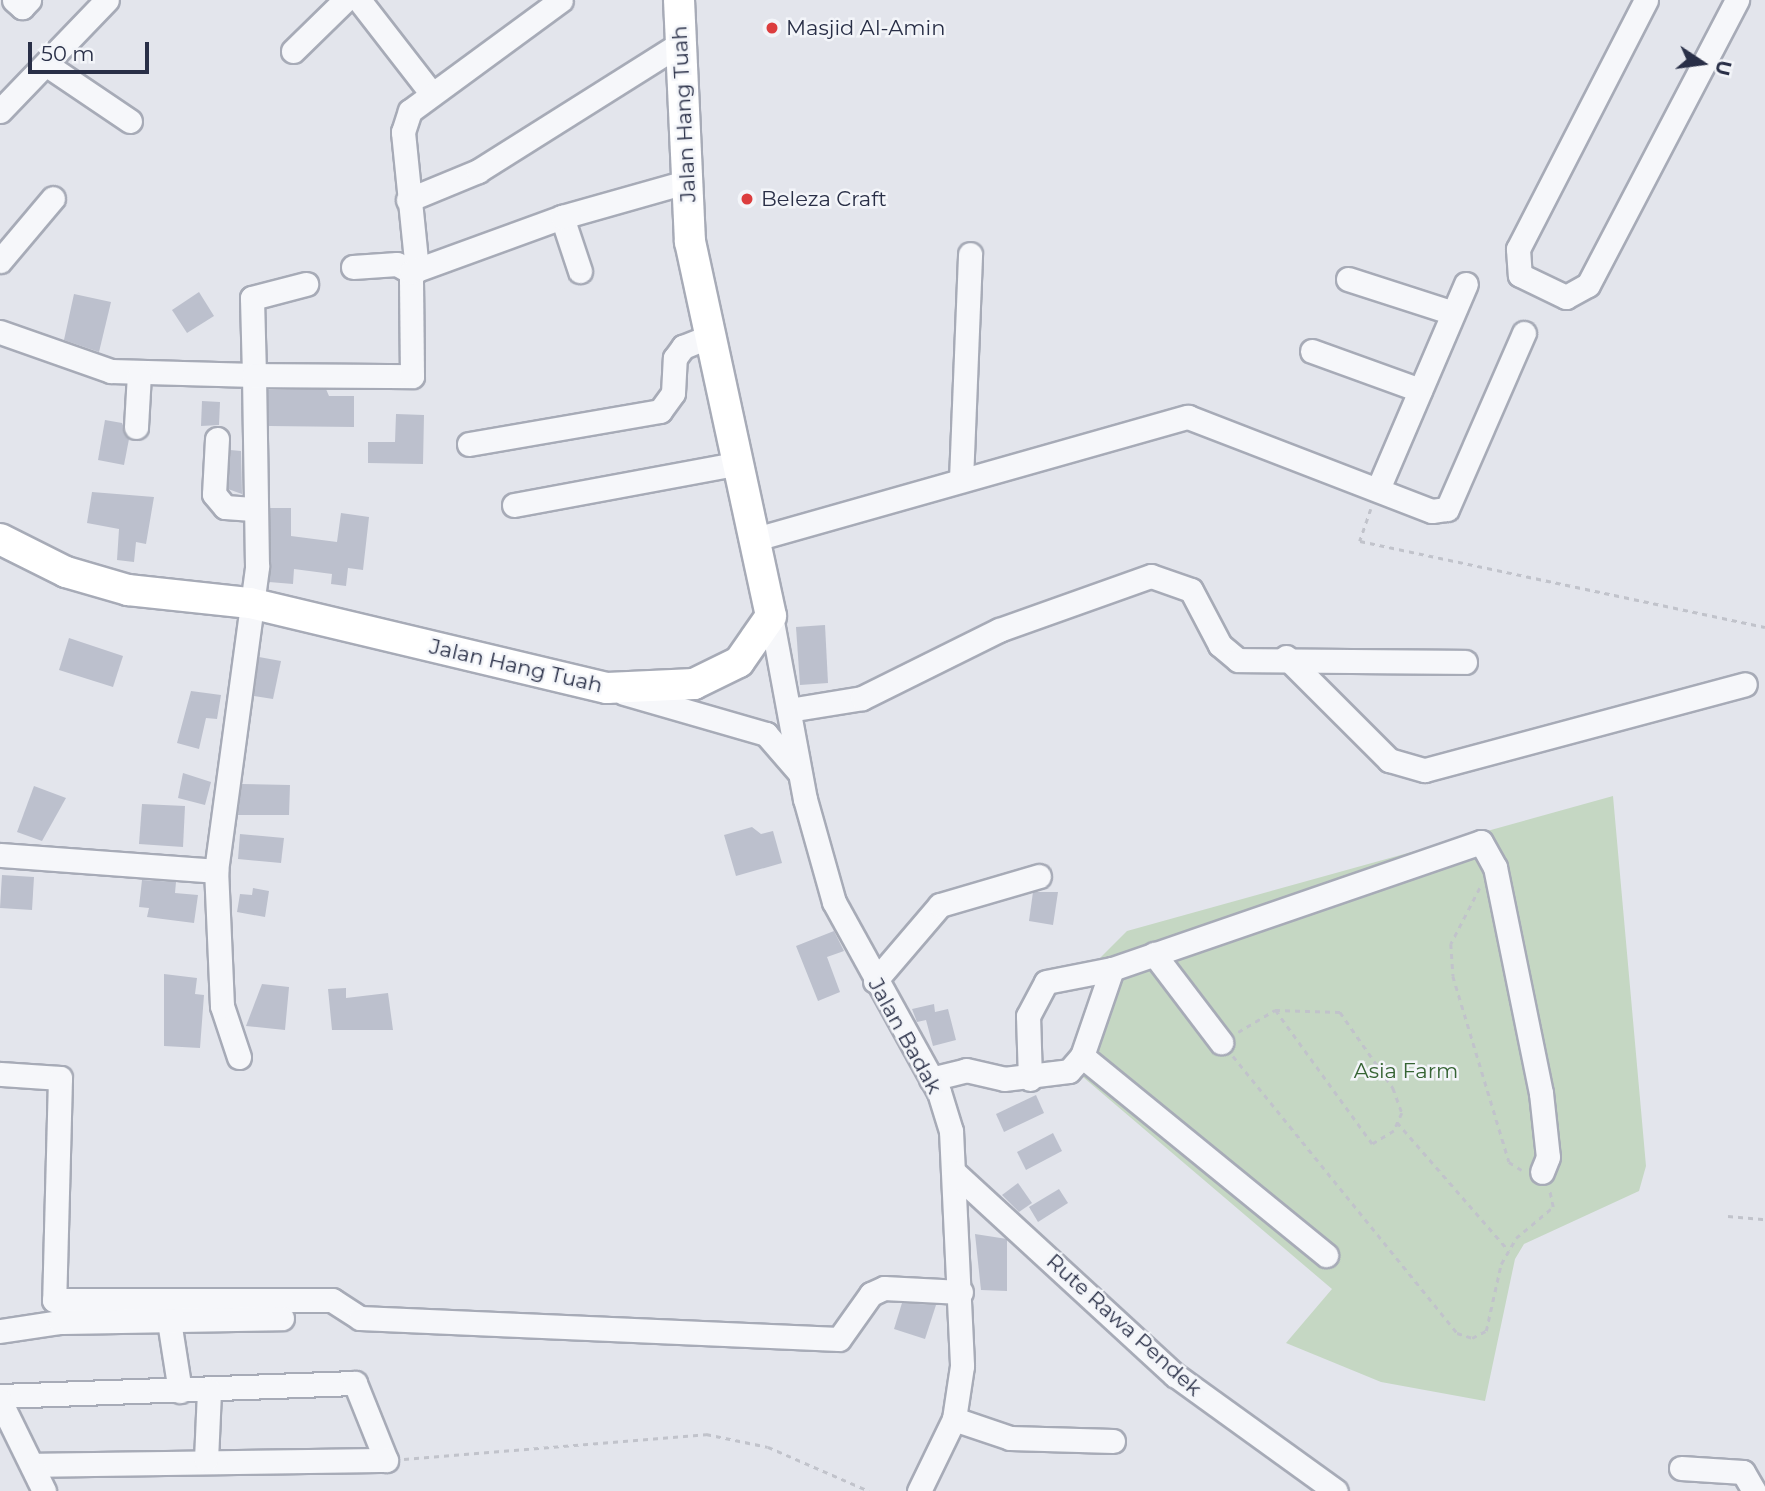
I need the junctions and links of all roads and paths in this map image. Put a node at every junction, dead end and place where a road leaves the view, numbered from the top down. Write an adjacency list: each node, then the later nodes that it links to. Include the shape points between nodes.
1 (14, 0): 2 (street, via 22,7)
2 (29, 0)
3 (107, 0): 12 (street)
4 (345, 0): 11 (street)
5 (359, 0): 13 (street)
6 (561, 0): 13 (street)
7 (679, 0): 10 (main road, Jalan Hang Tuah)
8 (1646, 0): 9 (street, via 1518,249 1520,275 1566,297 1588,285)
9 (1737, 0)
10 (681, 43): 16 (main road, Jalan Hang Tuah); 18 (street, via 478,171)
11 (293, 51)
12 (47, 65): 14 (street); 15 (street)
13 (432, 94): 18 (street, via 405,121)
14 (0, 110)
15 (130, 121)
16 (686, 182): 19 (street); 31 (main road, Jalan Hang Tuah)
17 (53, 198): 21 (street)
18 (408, 200): 23 (street)
19 (562, 217): 23 (street); 24 (street)
20 (970, 254): 40 (street)
21 (0, 261)
22 (353, 267): 23 (street, via 397,264)
23 (414, 271): 34 (street, via 412,376)
24 (580, 271)
25 (1348, 279): 28 (street)
26 (306, 284): 34 (street, via 249,302)
27 (1466, 284): 28 (street)
28 (1453, 313): 35 (street)
29 (0, 332): 33 (street, via 111,371)
30 (1524, 332): 41 (street, via 1447,509 1432,511)
31 (708, 337): 38 (street, via 683,347 675,358 673,393 660,411); 39 (main road, Jalan Hang Tuah)
32 (1312, 351): 35 (street)
33 (139, 373): 34 (street); 36 (street)
34 (254, 375): 43 (street)
35 (1420, 390): 41 (street)
36 (136, 427)
37 (217, 439): 43 (street, via 214,494 225,507)
38 (469, 444)
39 (736, 464): 42 (street); 45 (main road, Jalan Hang Tuah)
40 (961, 481): 41 (street, via 1188,417); 45 (street)
41 (1378, 489): 48 (path, via 1360,541)
42 (514, 505)
43 (256, 509): 46 (street)
44 (0, 539): 46 (main road, Jalan Hang Tuah, via 91,581)
45 (752, 540): 47 (main road, Jalan Hang Tuah)
46 (250, 603): 52 (main road, Jalan Hang Tuah); 57 (street)
47 (771, 616): 52 (main road, Jalan Hang Tuah, via 739,662 694,684); 53 (street, Jalan Badak)
48 (1765, 627)
49 (1286, 657): 50 (street); 51 (street, via 1389,760 1425,770); 53 (street, via 1238,660 1220,645 1191,590 1151,576 999,630 862,698)
50 (1465, 662)
51 (1745, 684)
52 (607, 688): 54 (street, via 766,734)
53 (789, 710): 54 (street, Jalan Badak)
54 (800, 774): 61 (street, Jalan Badak, via 834,902)
55 (0, 855): 57 (street)
56 (1495, 867): 59 (street, via 1481,842 1467,842); 70 (street, via 1541,1093 1548,1157); 70 (path, via 1459,920 1451,944 1453,976 1509,1162 1524,1172)
57 (216, 871): 65 (street, via 222,1006)
58 (1039, 876): 61 (street, via 940,905)
59 (1154, 954): 60 (street); 63 (street)
60 (1112, 969): 64 (street); 68 (street, via 1046,982 1039,990 1027,1016)
61 (875, 981): 67 (street, Jalan Badak)
62 (1275, 1010): 63 (path); 69 (path, via 1340,1012 1393,1088 1402,1112); 69 (path, via 1372,1144)
63 (1221, 1042): 74 (path, via 1457,1333 1472,1338 1486,1331)
64 (1082, 1056): 68 (street, via 1069,1072); 75 (street)
65 (239, 1057)
66 (0, 1074): 76 (street, via 60,1078 54,1300 332,1300 360,1318 839,1339 871,1294 884,1288)
67 (931, 1079): 68 (street, via 966,1070); 71 (street, Jalan Badak, via 951,1131)
68 (1030, 1079)
69 (1397, 1122): 74 (path)
70 (1542, 1172): 74 (path, via 1553,1207)
71 (955, 1173): 76 (street, Jalan Badak); 91 (street, Rute Rawa Pendek, via 1175,1375)
72 (1728, 1216): 73 (path)
73 (1765, 1219)
74 (1509, 1251)
75 (1326, 1255)
76 (961, 1292): 84 (street, Jalan Badak, via 962,1366)
77 (282, 1318): 78 (street)
78 (169, 1321): 79 (street, via 60,1322); 81 (street)
79 (0, 1331)
80 (209, 1390): 81 (street); 87 (street, via 355,1382); 88 (street)
81 (180, 1391): 82 (street)
82 (0, 1396)
83 (0, 1401): 85 (street)
84 (954, 1419): 86 (street, via 1010,1438); 94 (street, Jalan Badak)
85 (6, 1434): 89 (street)
86 (1113, 1441)
87 (386, 1460): 88 (street); 93 (path, via 706,1434 768,1447)
88 (206, 1461): 89 (street)
89 (34, 1465): 92 (street)
90 (1681, 1468): 95 (street, via 1743,1472)
91 (1322, 1487)
92 (44, 1491)
93 (869, 1491)
94 (919, 1491)
95 (1754, 1491)

